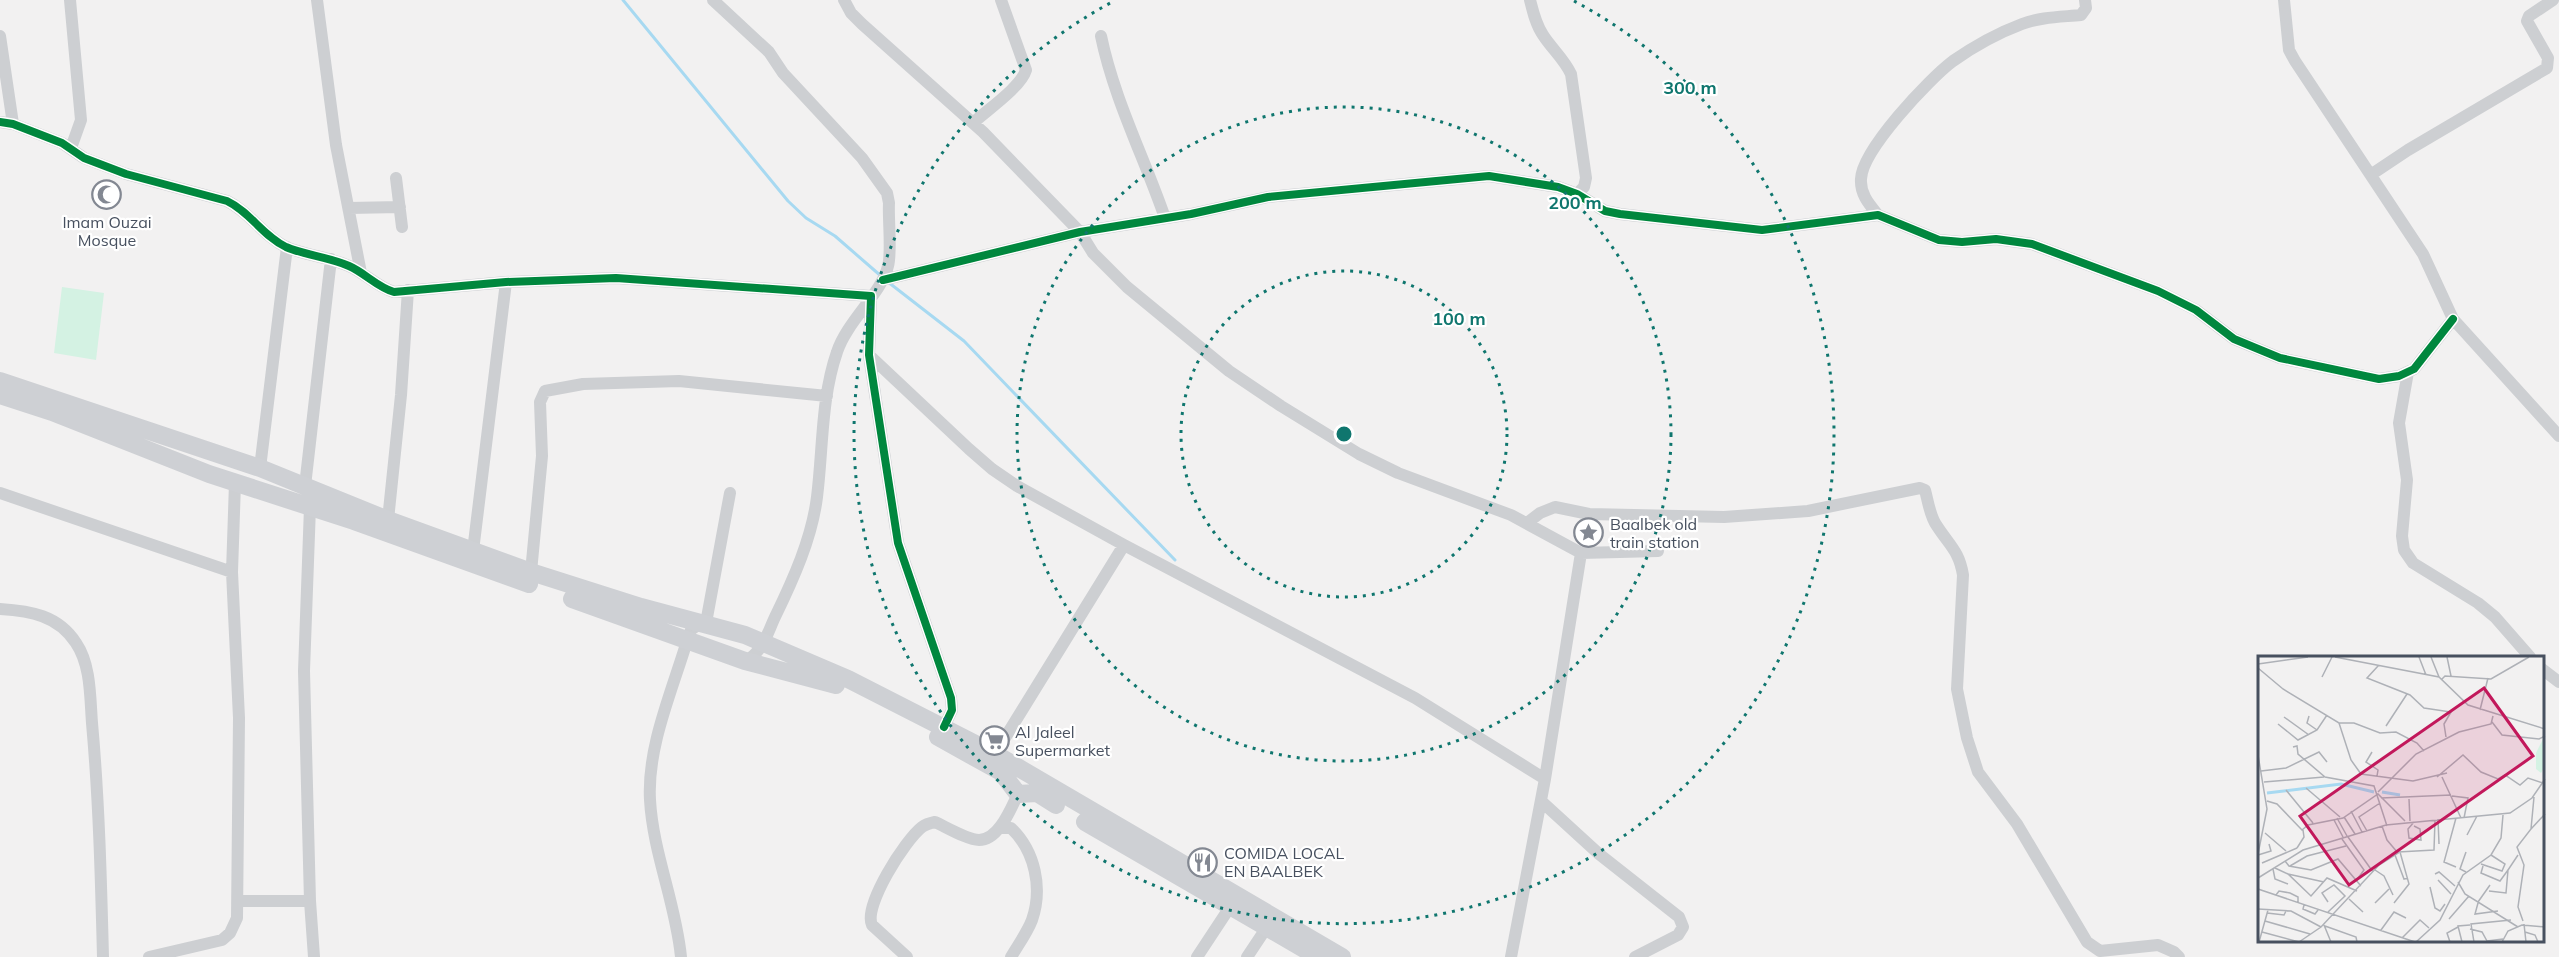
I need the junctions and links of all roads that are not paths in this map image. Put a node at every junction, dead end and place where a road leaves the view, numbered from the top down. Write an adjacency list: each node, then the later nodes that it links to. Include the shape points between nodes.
1 (70, 0): 15 (street, via 81,120)
2 (317, 0): 20 (street, via 336,145)
3 (713, 0): 28 (street, via 769,52 783,73 862,158 887,193 889,266)
4 (844, 0): 13 (street, via 862,24)
5 (1001, 0): 13 (street, via 1026,70 1017,84)
6 (1530, 0): 18 (street, via 1544,37 1571,74 1586,178)
7 (2085, 0): 21 (street, via 2086,8 2081,15 2022,24 1968,51 1950,63 1889,125 1865,162 1861,180 1865,200)
8 (2284, 0): 16 (street, via 2289,50)
9 (2553, 0): 16 (street, via 2527,21 2548,58 2547,68)
10 (0, 36): 14 (street)
11 (1101, 36): 22 (street, via 1108,73)
12 (0, 122): 14 (street)
13 (973, 123): 24 (street)
14 (13, 124): 15 (street)
15 (71, 148): 25 (street, via 84,158 126,174 236,205)
16 (2372, 174): 32 (street, via 2423,254)
17 (396, 178): 19 (street)
18 (1578, 194): 21 (street, via 1620,214 1762,230); 22 (street, via 1489,176 1268,197)
19 (400, 207): 20 (street); 23 (street)
20 (350, 208): 27 (street)
21 (1878, 215): 34 (street, via 1939,240 1996,238 2032,244 2158,291 2196,310 2234,339 2280,358 2379,379)
22 (1165, 218): 24 (street)
23 (402, 227)
24 (1080, 232): 28 (street); 49 (street, via 1093,253 1126,287 1229,371 1281,406 1382,465)
25 (287, 247): 26 (street); 40 (street)
26 (331, 259): 27 (street); 43 (street)
27 (361, 273): 30 (street, via 389,290)
28 (883, 280): 31 (street)
29 (506, 282): 30 (street); 31 (street, via 616,278); 51 (street)
30 (408, 290): 48 (street)
31 (871, 296): 33 (street); 37 (street, via 841,342)
32 (2453, 319): 34 (street); 38 (street)
33 (869, 355): 50 (street, via 992,469); 64 (street, via 898,543 951,698 952,710)
34 (2408, 372): 60 (street, via 2399,423 2407,480 2404,550 2413,563 2495,617)
35 (0, 381): 39 (main road)
36 (0, 394): 41 (main road)
37 (827, 396): 55 (street, via 679,381 583,384 545,391 540,402 542,456); 59 (street, via 817,499 792,581)
38 (2556, 428)
39 (216, 453): 40 (main road); 41 (main road)
40 (264, 470): 43 (main road); 44 (main road)
41 (209, 474): 42 (main road)
42 (236, 483): 44 (main road); 54 (street)
43 (305, 486): 48 (main road)
44 (260, 490): 47 (main road)
45 (0, 493): 54 (street)
46 (730, 493): 57 (street)
47 (310, 507): 58 (main road); 71 (street, via 304,671)
48 (388, 520): 51 (main road)
49 (1527, 523): 53 (street); 86 (street, via 1555,507 1589,514 1724,517 1808,511 1925,490 1936,525 1960,558 1964,575 1957,689 1978,772 2017,824 2086,942 2100,951 2158,945)
50 (1124, 545): 65 (street); 66 (street, via 1415,698)
51 (472, 551): 55 (main road)
52 (1658, 551): 53 (street)
53 (1581, 553): 66 (street)
54 (232, 572): 70 (street, via 239,718)
55 (531, 572): 57 (main road, via 642,608)
56 (0, 609): 74 (street, via 39,614 58,624 78,644 87,668 96,763)
57 (704, 623): 58 (street, via 691,630); 59 (main road)
58 (687, 641): 61 (main road); 77 (street, via 660,731 650,790 652,819)
59 (763, 644): 61 (street); 64 (main road, via 858,683)
60 (2529, 656)
61 (745, 661): 67 (main road, via 823,681 869,699 1001,772)
62 (2544, 671): 63 (street)
63 (2559, 682)
64 (944, 727): 65 (main road)
65 (995, 754): 83 (main road)
66 (1545, 779): 68 (street)
67 (1018, 794): 69 (street); 72 (main road, via 1037,793)
68 (1541, 801): 84 (street); 85 (street, via 1683,922 1678,935)
69 (999, 828): 78 (street, via 980,840 935,822 923,826 912,837 884,880 869,918); 79 (street, via 1011,828 1025,843 1032,859 1037,896 1031,922)
70 (239, 901): 71 (street); 75 (street, via 234,927 222,940)
71 (310, 901): 76 (street)
72 (1230, 907): 73 (main road); 80 (street)
73 (1267, 927): 81 (street); 82 (main road)
74 (103, 957)
75 (149, 957)
76 (314, 957)
77 (681, 957)
78 (907, 957)
79 (1011, 957)
80 (1197, 957)
81 (1248, 957)
82 (1318, 957)
83 (1342, 957)
84 (1511, 957)
85 (1635, 957)
86 (2179, 957)

